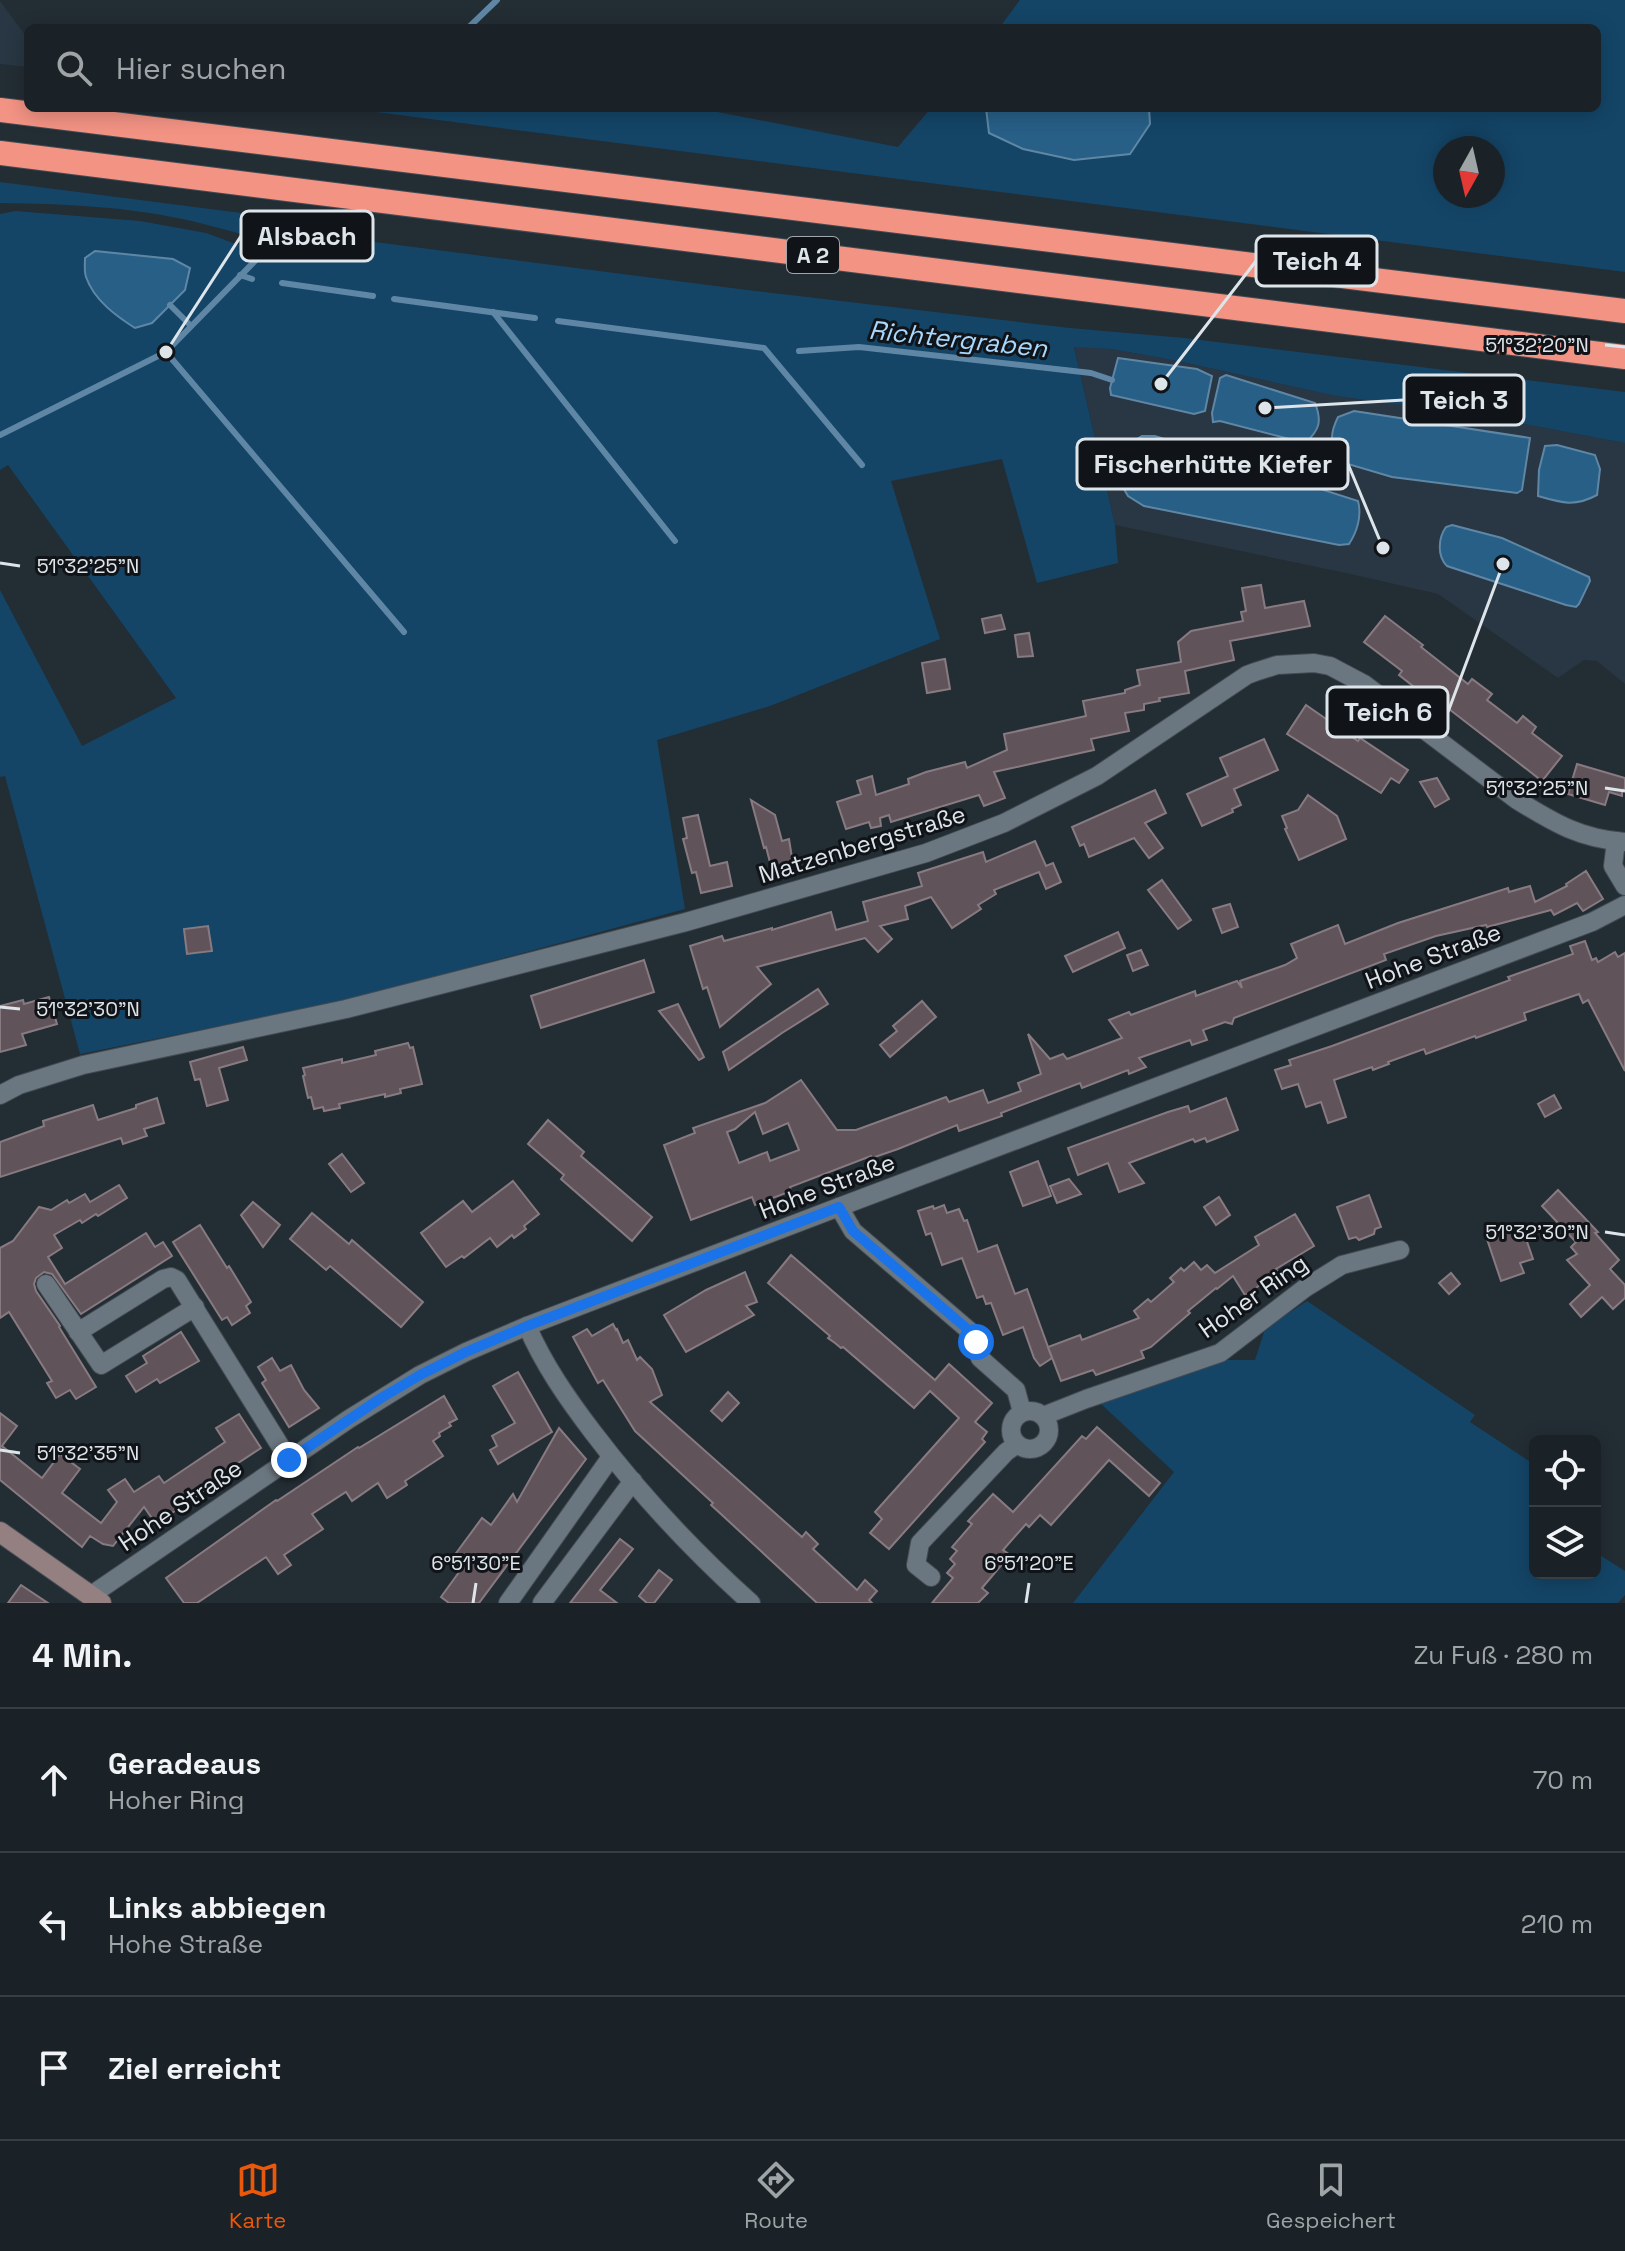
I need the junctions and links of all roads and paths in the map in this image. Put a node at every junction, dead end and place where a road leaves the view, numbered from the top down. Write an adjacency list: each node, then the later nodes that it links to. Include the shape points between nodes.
1 (0, 110): 3 (highway, A 2)
2 (0, 153): 4 (highway, A 2)
3 (1625, 311)
4 (1625, 357)
5 (1620, 842): 6 (street, Matzenbergstraße, via 1613,866); 8 (street, Matzenbergstraße, via 1598,840 1543,817 1339,670 1314,663 1277,665 1247,675 1097,776 1004,823 926,853 686,922 346,1009 83,1065)
6 (1625, 886)
7 (1625, 905): 9 (street, Hohe Straße, via 1592,922)
8 (0, 1095)
9 (839, 1207): 13 (street, Hohe Straße); 15 (street, via 853,1231 972,1333 980,1358 1016,1390)
10 (1400, 1250): 16 (street, Hoher Ring, via 1342,1265 1285,1301 1220,1353)
11 (46, 1284): 14 (street)
12 (195, 1307): 14 (street, via 171,1277); 14 (street, via 101,1365); 19 (street)
13 (527, 1326): 18 (street, via 547,1368); 19 (street, Hohe Straße, via 420,1375)
14 (78, 1332)
15 (1022, 1412): 16 (street); 17 (street, via 1010,1430)
16 (1043, 1416): 17 (street, via 1049,1436 1042,1445 1027,1449)
17 (1017, 1444): 22 (street, via 920,1543 916,1565)
18 (611, 1457): 20 (street); 24 (street)
19 (289, 1460): 23 (street, Hohe Straße)
20 (633, 1481): 25 (street); 26 (street)
21 (0, 1532): 23 (main road)
22 (931, 1577)
23 (96, 1599)
24 (508, 1603)
25 (542, 1603)
26 (751, 1603)

